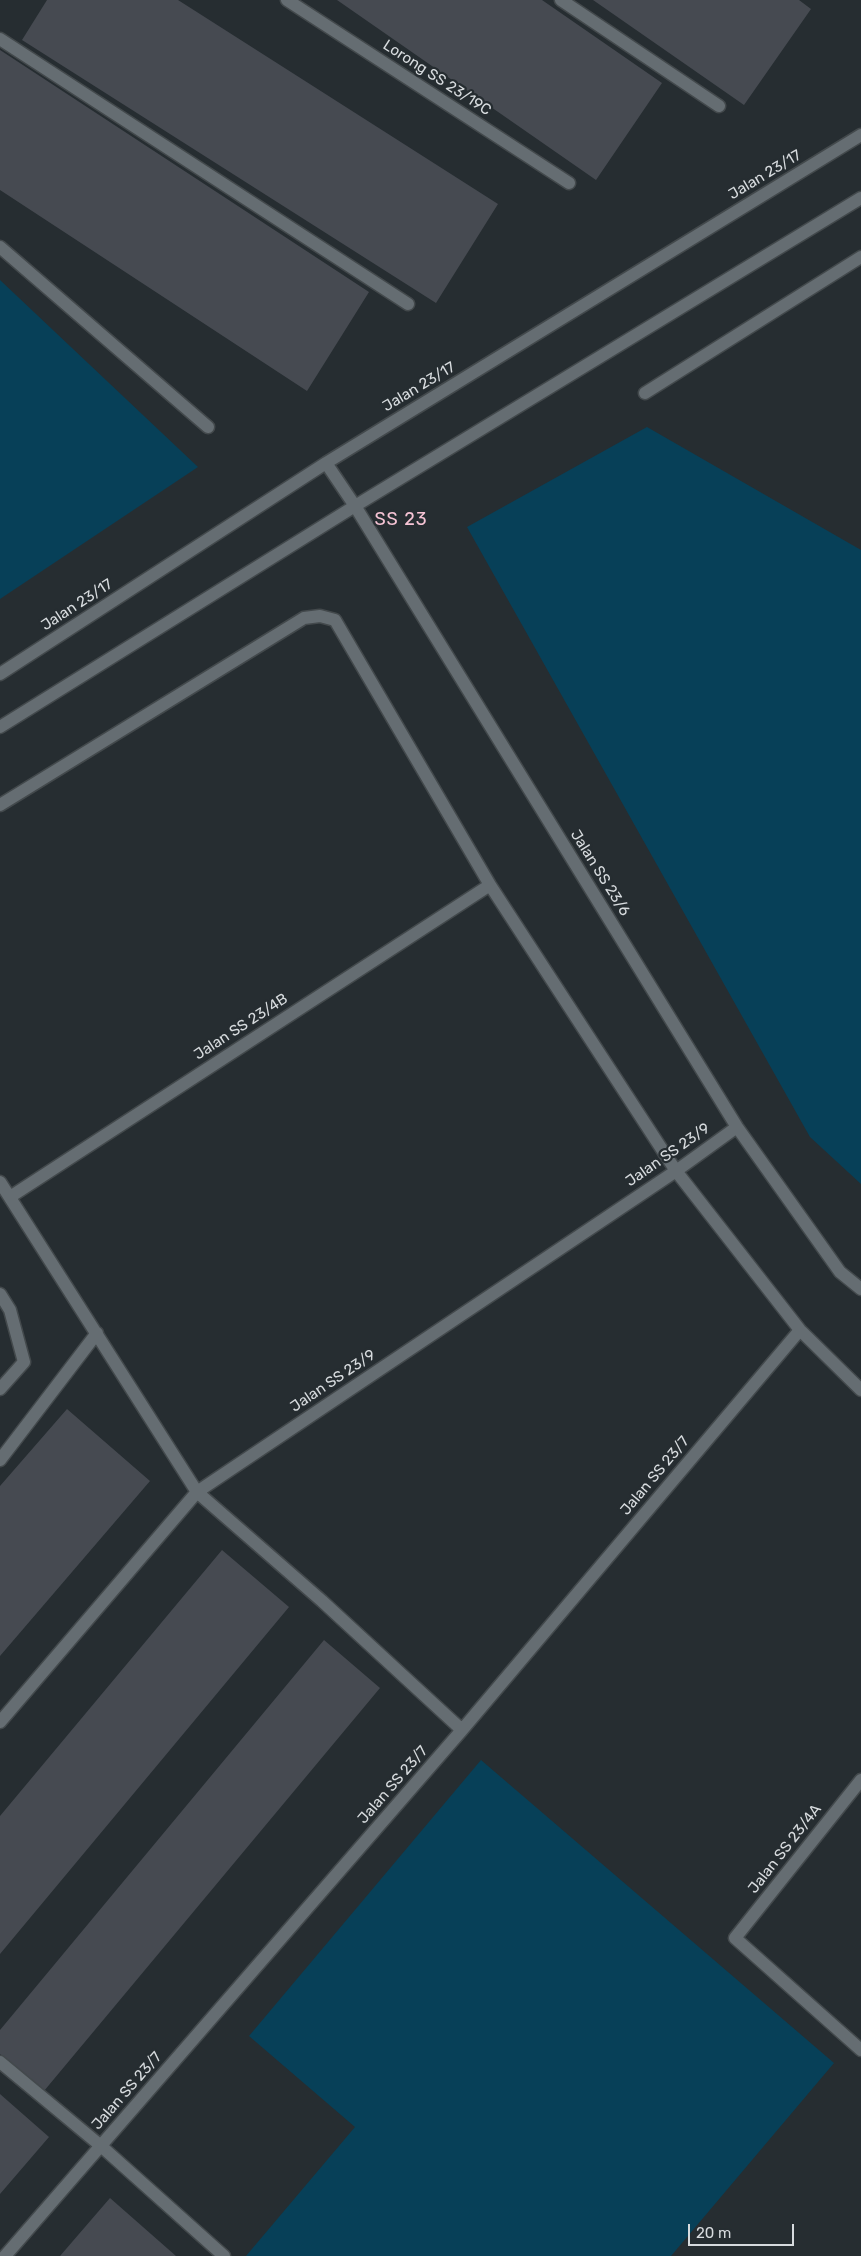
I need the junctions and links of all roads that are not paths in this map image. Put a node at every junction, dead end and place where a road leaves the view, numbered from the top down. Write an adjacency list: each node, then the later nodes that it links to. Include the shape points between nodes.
1 (286, 0): 6 (street, Lorong SS 23/19C)
2 (561, 0): 4 (street)
3 (0, 39): 10 (street)
4 (720, 106)
5 (861, 135): 13 (street, Jalan 23/17)
6 (569, 183)
7 (861, 198): 14 (street)
8 (0, 246): 12 (street)
9 (861, 257): 11 (street)
10 (408, 304)
11 (645, 393)
12 (208, 427)
13 (326, 463): 14 (street, Jalan SS 23/6); 15 (street, Jalan 23/17)
14 (355, 506): 16 (street); 19 (street, Jalan SS 23/6)
15 (0, 674)
16 (0, 727)
17 (0, 805): 18 (street, via 304,618 320,616 335,620)
18 (490, 885): 20 (street); 22 (street, Jalan SS 23/4B)
19 (737, 1127): 20 (street, Jalan SS 23/9); 23 (street, Jalan SS 23/6, via 840,1272)
20 (676, 1171): 25 (street); 30 (street, Jalan SS 23/9)
21 (0, 1182): 22 (street)
22 (10, 1197): 26 (street)
23 (861, 1289)
24 (0, 1294): 27 (street, via 10,1310 24,1362)
25 (800, 1330): 28 (street); 32 (street, Jalan SS 23/7)
26 (97, 1333): 29 (street); 30 (street)
27 (0, 1389)
28 (861, 1390)
29 (0, 1460)
30 (197, 1492): 31 (street, Jalan SS 23/9); 32 (street)
31 (0, 1722)
32 (462, 1730): 36 (street, Jalan SS 23/7)
33 (861, 1780): 34 (street, Jalan SS 23/4A, via 735,1938)
34 (861, 2050)
35 (0, 2062): 36 (street)
36 (101, 2146): 37 (street, Jalan SS 23/7); 38 (street)
37 (5, 2256)
38 (224, 2256)

